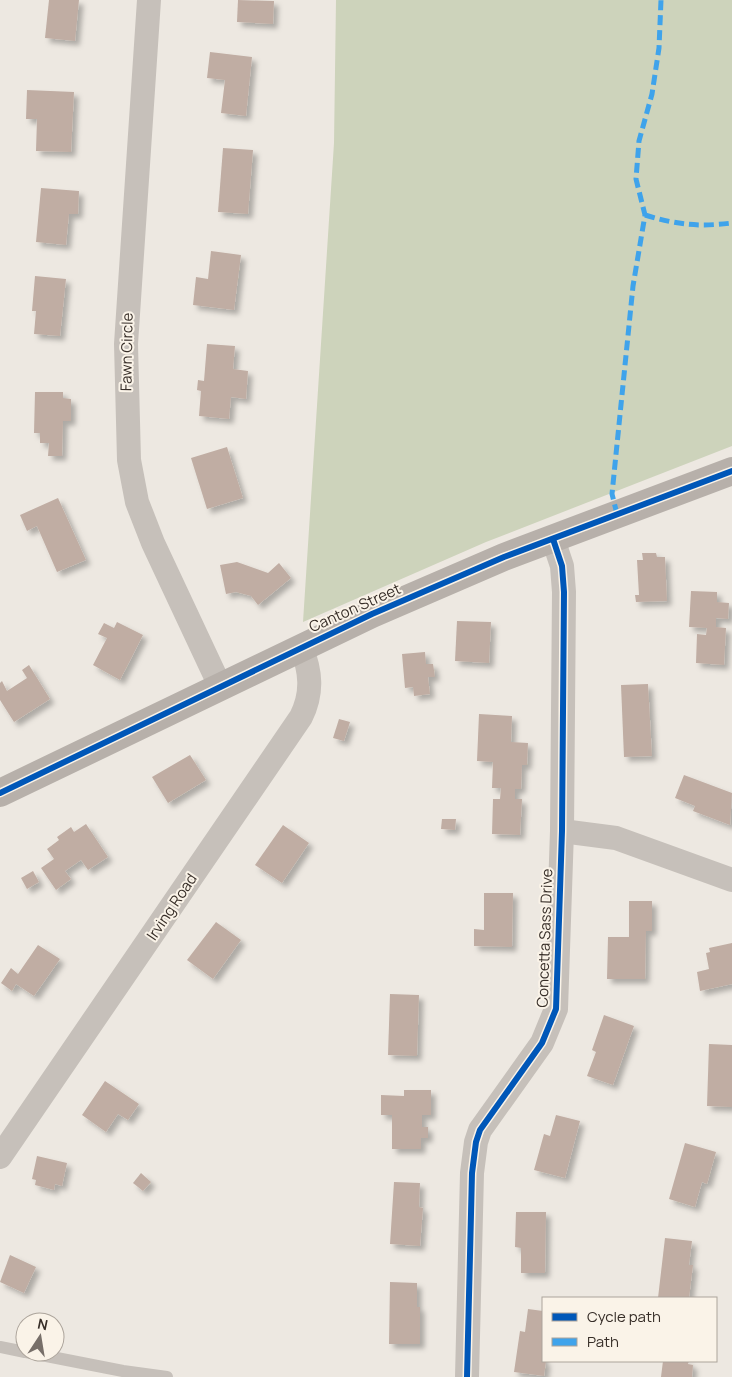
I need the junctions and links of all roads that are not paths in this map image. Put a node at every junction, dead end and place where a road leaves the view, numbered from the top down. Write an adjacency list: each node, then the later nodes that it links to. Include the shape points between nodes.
1 (148, 0): 5 (street, Fawn Circle, via 126,344 129,460 138,502 150,536)
2 (732, 471): 3 (main road, Canton Street)
3 (553, 539): 4 (main road, Canton Street, via 439,585); 7 (street, Concetta Sass Drive, via 564,579)
4 (301, 647): 5 (main road, Canton Street); 9 (street, Irving Road, via 308,664 310,688 301,717)
5 (220, 686): 6 (main road, Canton Street)
6 (0, 793)
7 (562, 831): 8 (street, via 616,838); 14 (street, Concetta Sass Drive, via 557,997 553,1020 542,1043 487,1118 476,1142 472,1173)
8 (732, 880)
9 (0, 1157)
10 (0, 1347): 11 (lane)
11 (15, 1350)
12 (65, 1360): 13 (lane)
13 (168, 1377)
14 (467, 1377)

